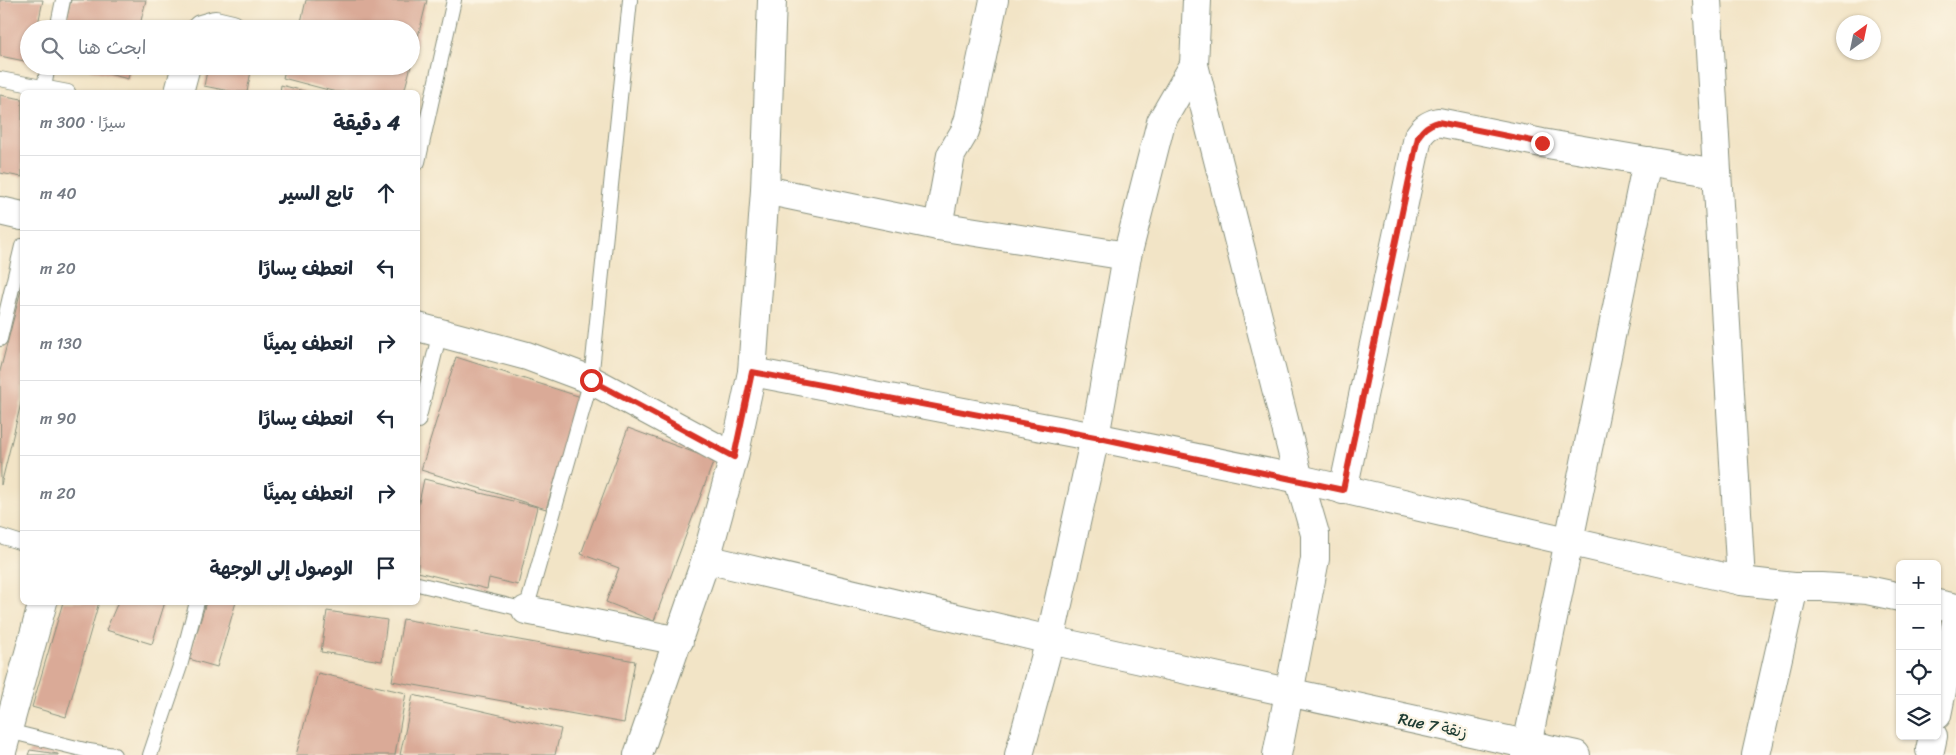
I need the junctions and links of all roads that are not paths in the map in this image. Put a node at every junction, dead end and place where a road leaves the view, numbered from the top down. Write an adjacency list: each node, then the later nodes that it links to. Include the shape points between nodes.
1 (63, 0): 8 (lane)
2 (454, 0): 16 (lane)
3 (630, 0): 28 (lane)
4 (772, 0): 19 (street)
5 (994, 0): 22 (street, via 969,118 951,155)
6 (1197, 0): 9 (street)
7 (1706, 0): 18 (street)
8 (59, 20)
9 (1194, 65): 24 (street, via 1161,122); 32 (street)
10 (46, 75): 13 (lane)
11 (184, 75): 15 (street)
12 (0, 79): 13 (lane)
13 (44, 88): 14 (lane)
14 (56, 90)
15 (180, 90)
16 (420, 153)
17 (1647, 161): 18 (street); 33 (street, via 1438,122 1423,130 1418,137); 36 (street)
18 (1716, 173): 38 (street)
19 (766, 190): 22 (street); 27 (street)
20 (0, 211): 21 (street)
21 (20, 216)
22 (938, 226): 24 (street)
23 (20, 254): 26 (lane)
24 (1127, 256): 30 (street)
25 (429, 329): 28 (street, via 527,356); 29 (lane)
26 (0, 339)
27 (752, 372): 30 (street); 31 (street)
28 (591, 380): 31 (street); 46 (lane)
29 (420, 404)
30 (1095, 437): 32 (street); 48 (street)
31 (734, 457): 37 (street)
32 (1299, 479): 33 (street); 50 (street, via 1315,534 1315,559)
33 (1343, 490): 36 (street)
34 (0, 536): 35 (lane)
35 (20, 542)
36 (1568, 542): 38 (street); 53 (street)
37 (706, 560): 48 (street, Rue 7 زنقة); 49 (street)
38 (1741, 581): 40 (street)
39 (420, 584): 46 (lane)
40 (1794, 587): 41 (street, via 1867,590); 60 (street)
41 (1896, 596)
42 (42, 605): 52 (street)
43 (196, 605): 55 (lane)
44 (1941, 605): 45 (street)
45 (1956, 608)
46 (526, 610): 49 (street)
47 (1956, 622): 51 (street)
48 (1050, 640): 50 (street, Rue 7 زنقة); 57 (street)
49 (679, 641): 56 (street)
50 (1290, 693): 53 (street, Rue 7 زنقة); 58 (street)
51 (1941, 695)
52 (5, 743): 54 (lane)
53 (1526, 750): 59 (street, Rue 7 زنقة)
54 (114, 755)
55 (150, 755)
56 (638, 755)
57 (1019, 755)
58 (1277, 755)
59 (1576, 755)
60 (1756, 755)

